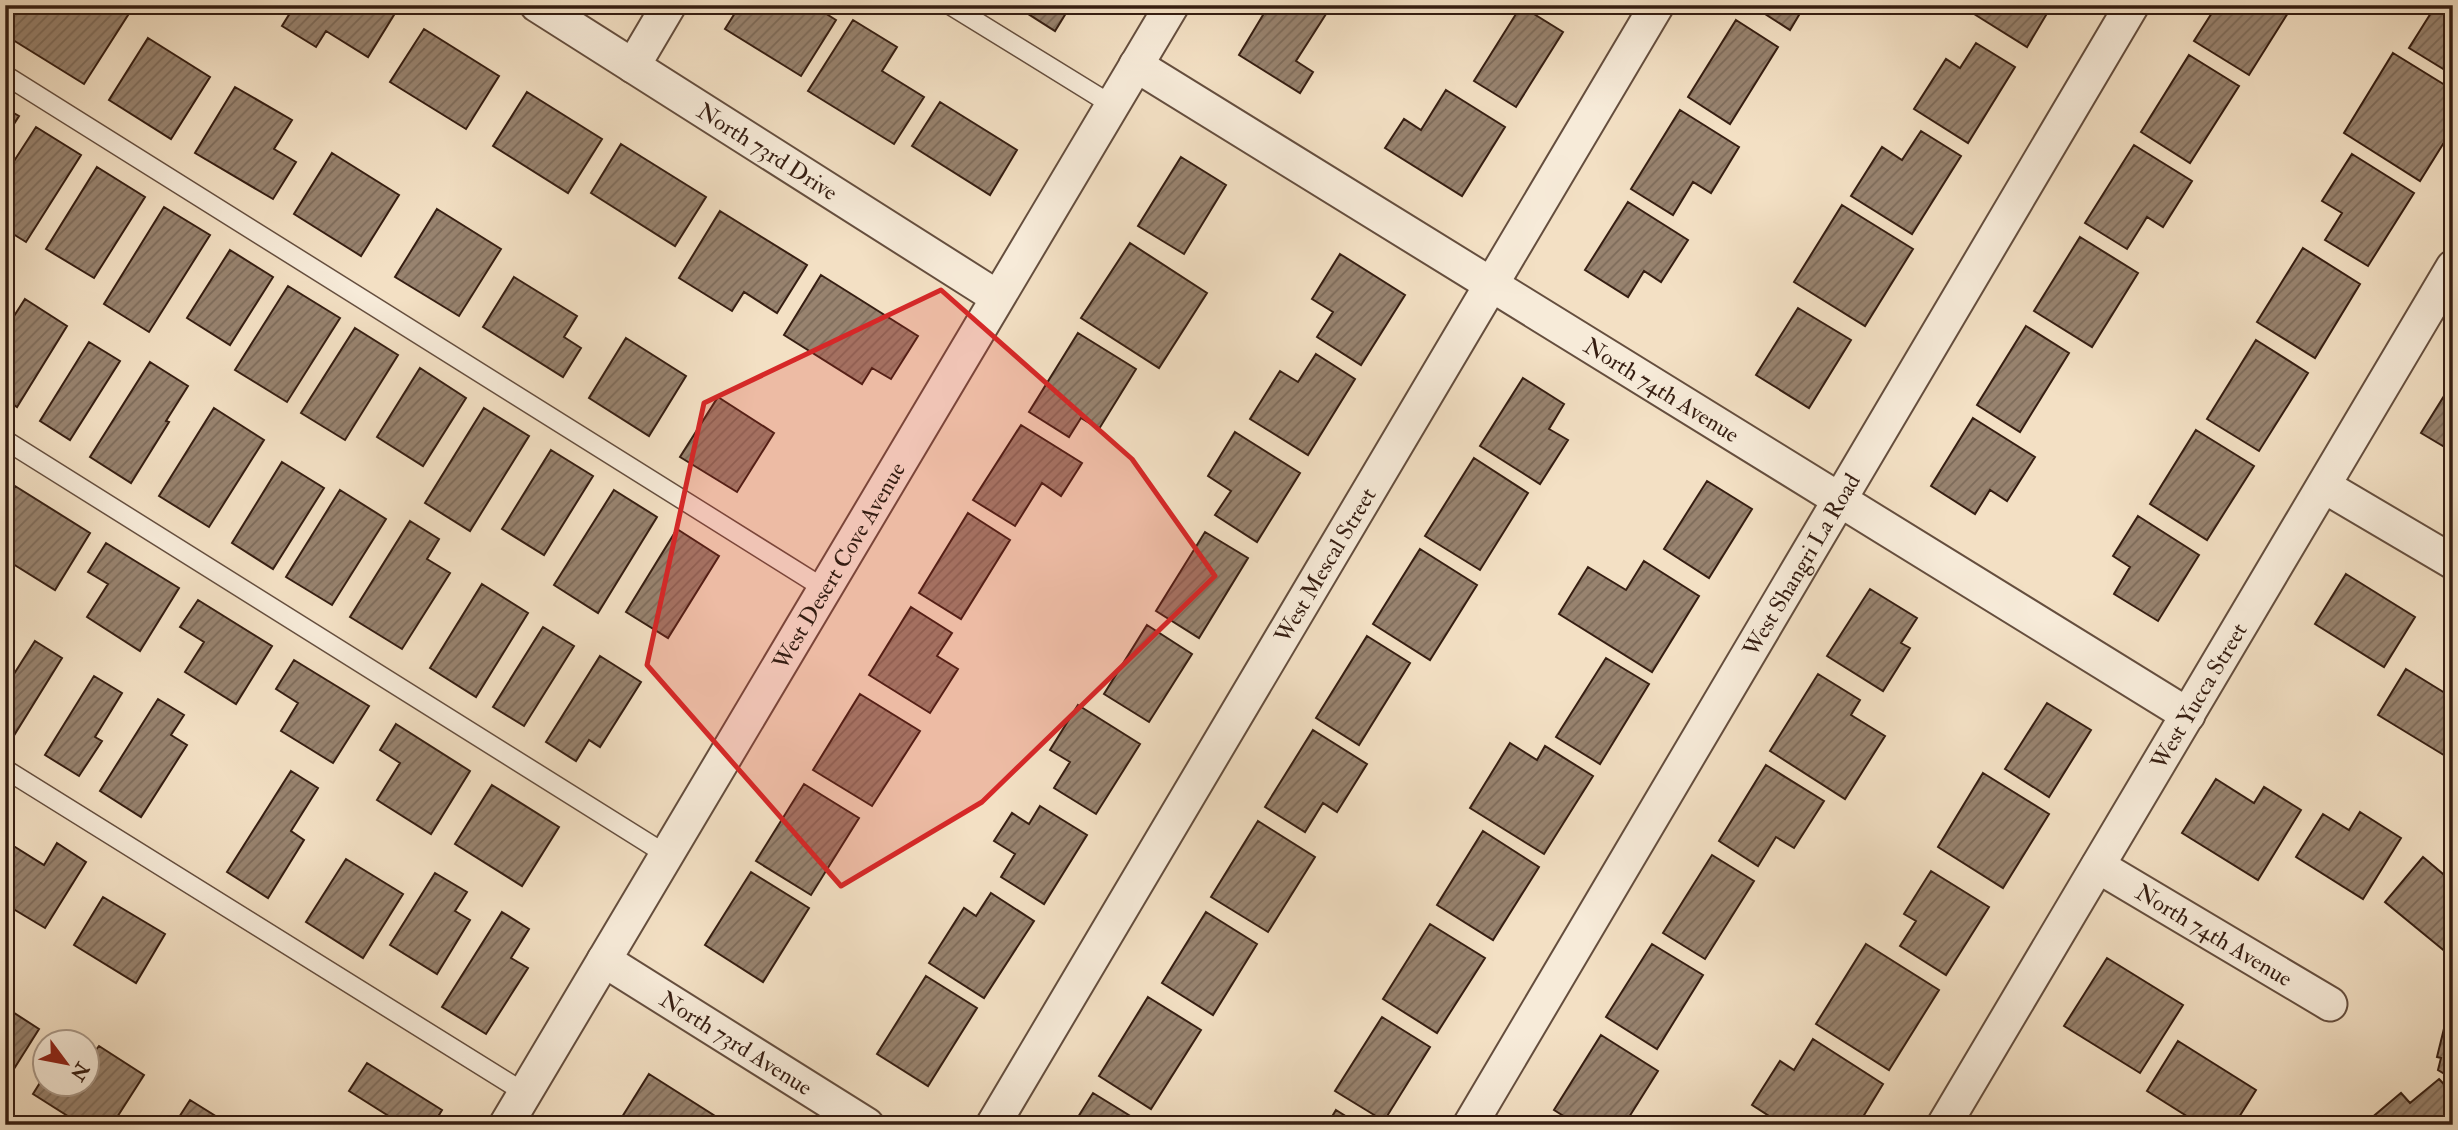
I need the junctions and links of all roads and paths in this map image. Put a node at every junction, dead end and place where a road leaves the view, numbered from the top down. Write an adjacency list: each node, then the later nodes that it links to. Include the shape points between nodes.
1 (537, 5): 8 (street, North 73rd Drive)
2 (669, 5): 8 (street)
3 (950, 5): 10 (lane)
4 (1172, 5): 7 (street, West Desert Cove Avenue)
5 (1657, 5): 12 (street, West Mescal Street)
6 (2132, 5): 16 (street, West Shangri La Road)
7 (1136, 65): 10 (street, West Desert Cove Avenue); 12 (street, North 74th Avenue)
8 (633, 66): 13 (street, North 73rd Drive)
9 (5, 75): 18 (lane)
10 (1112, 104): 13 (street, West Desert Cove Avenue)
11 (2453, 267): 15 (street, West Yucca Street)
12 (1492, 284): 16 (street, North 74th Avenue); 28 (street, West Mescal Street)
13 (997, 297): 18 (street, West Desert Cove Avenue)
14 (5, 439): 21 (lane)
15 (2324, 486): 17 (street); 19 (street, West Yucca Street)
16 (1840, 502): 19 (street, North 74th Avenue); 29 (street, West Shangri La Road)
17 (2453, 562)
18 (825, 589): 21 (street, West Desert Cove Avenue)
19 (2188, 715): 22 (street, West Yucca Street)
20 (5, 769): 25 (lane)
21 (667, 855): 23 (street, West Desert Cove Avenue)
22 (2098, 866): 24 (street, North 74th Avenue); 30 (street, West Yucca Street)
23 (604, 960): 25 (street, West Desert Cove Avenue); 27 (street, North 73rd Avenue)
24 (2330, 1003)
25 (525, 1093): 26 (street, West Desert Cove Avenue)
26 (506, 1125)
27 (867, 1125)
28 (993, 1125)
29 (1470, 1125)
30 (1944, 1125)

